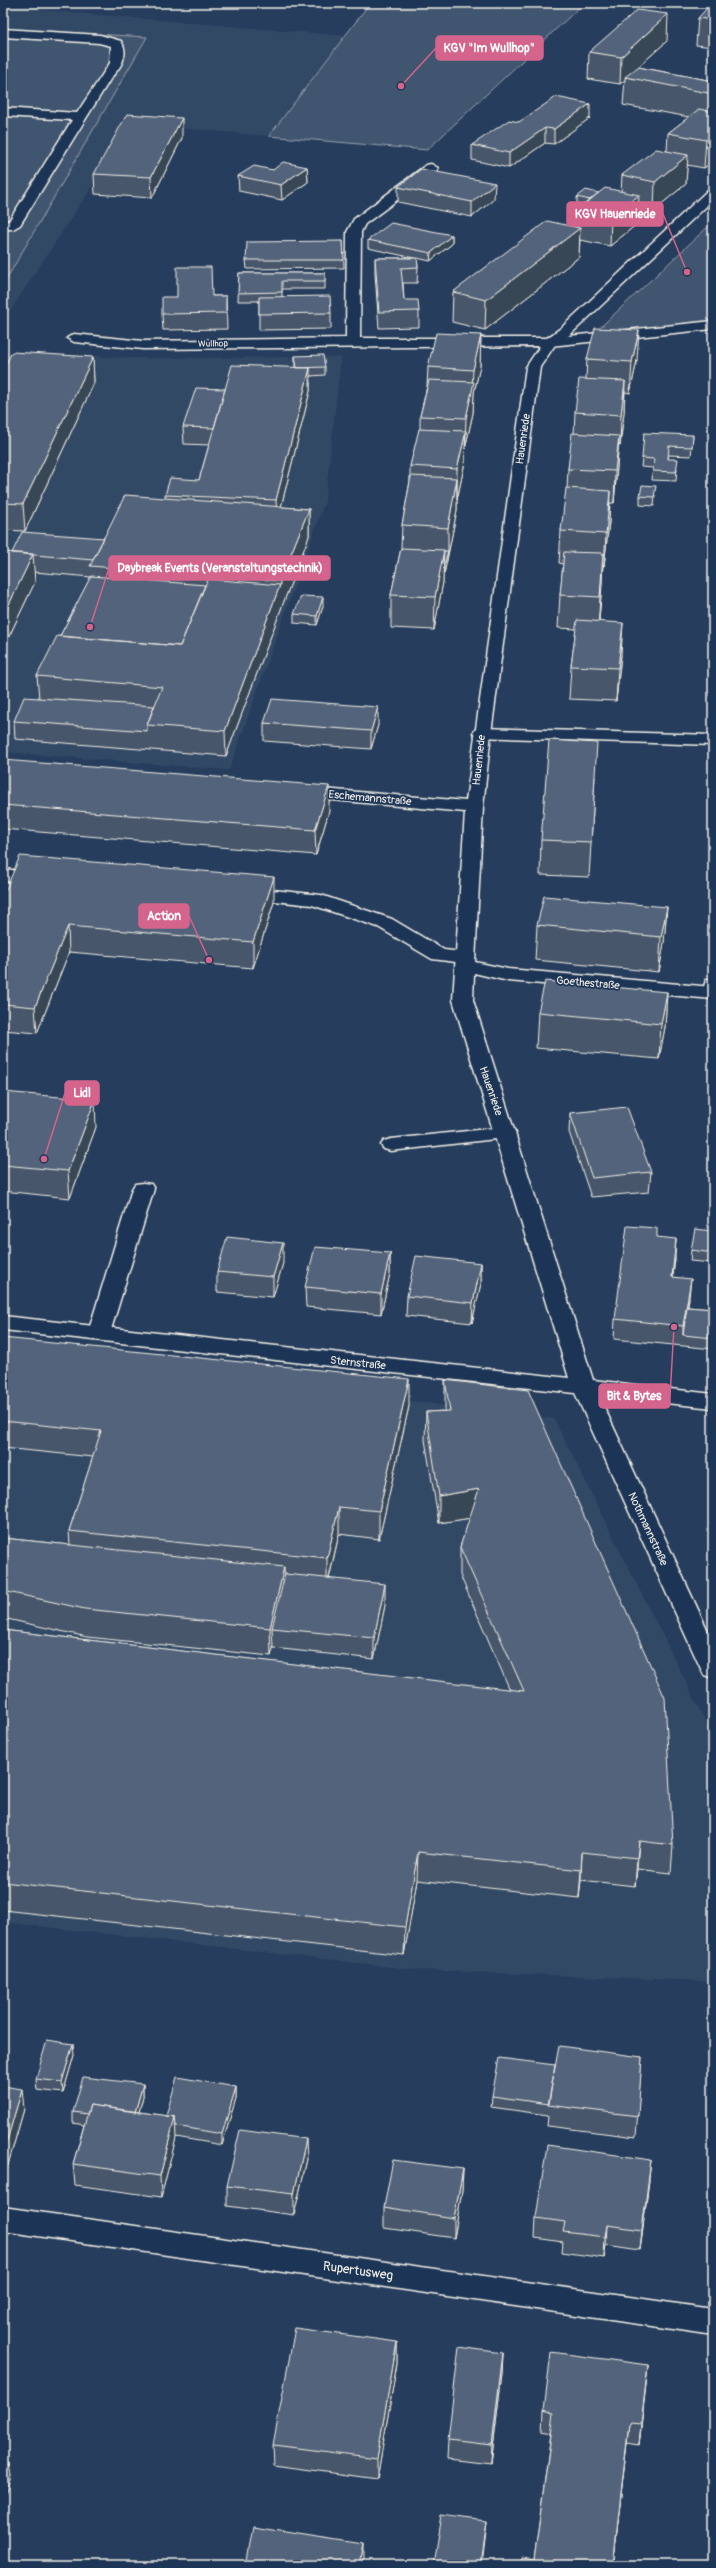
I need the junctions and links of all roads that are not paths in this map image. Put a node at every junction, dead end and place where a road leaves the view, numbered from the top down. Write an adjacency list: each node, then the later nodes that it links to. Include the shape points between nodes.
1 (3, 33): 3 (street, via 100,39 116,44 116,64)
2 (3, 112): 3 (street)
3 (81, 117): 6 (street)
4 (431, 168): 9 (street, via 359,222 354,232)
5 (713, 193): 10 (street, Hauenriede, via 566,331)
6 (8, 229)
7 (713, 324): 10 (street, Wullhop)
8 (74, 338): 9 (street, Wullhop, via 143,345)
9 (353, 342): 10 (street, Wullhop)
10 (550, 342): 11 (street, Hauenriede, via 533,367)
11 (482, 734): 12 (street); 14 (street, Hauenriede)
12 (713, 740)
13 (286, 791): 14 (street, Eschemannstraße)
14 (474, 807): 18 (street, Hauenriede)
15 (3, 875): 16 (street)
16 (58, 879)
17 (229, 892): 18 (street, Goethestraße, via 314,898 385,924 438,955)
18 (464, 961): 19 (street, Goethestraße, via 508,975); 20 (street, Hauenriede, via 462,1000 473,1040)
19 (713, 990)
20 (506, 1133): 21 (street); 25 (street, Hauenriede)
21 (391, 1145)
22 (144, 1189): 24 (street)
23 (3, 1323): 24 (street, Sternstraße)
24 (99, 1333): 25 (street, Sternstraße)
25 (584, 1388): 26 (street, Sternstraße); 27 (street, Nothmannstraße)
26 (713, 1401)
27 (713, 1669)
28 (3, 2219): 29 (street, Rupertusweg)
29 (713, 2322)

